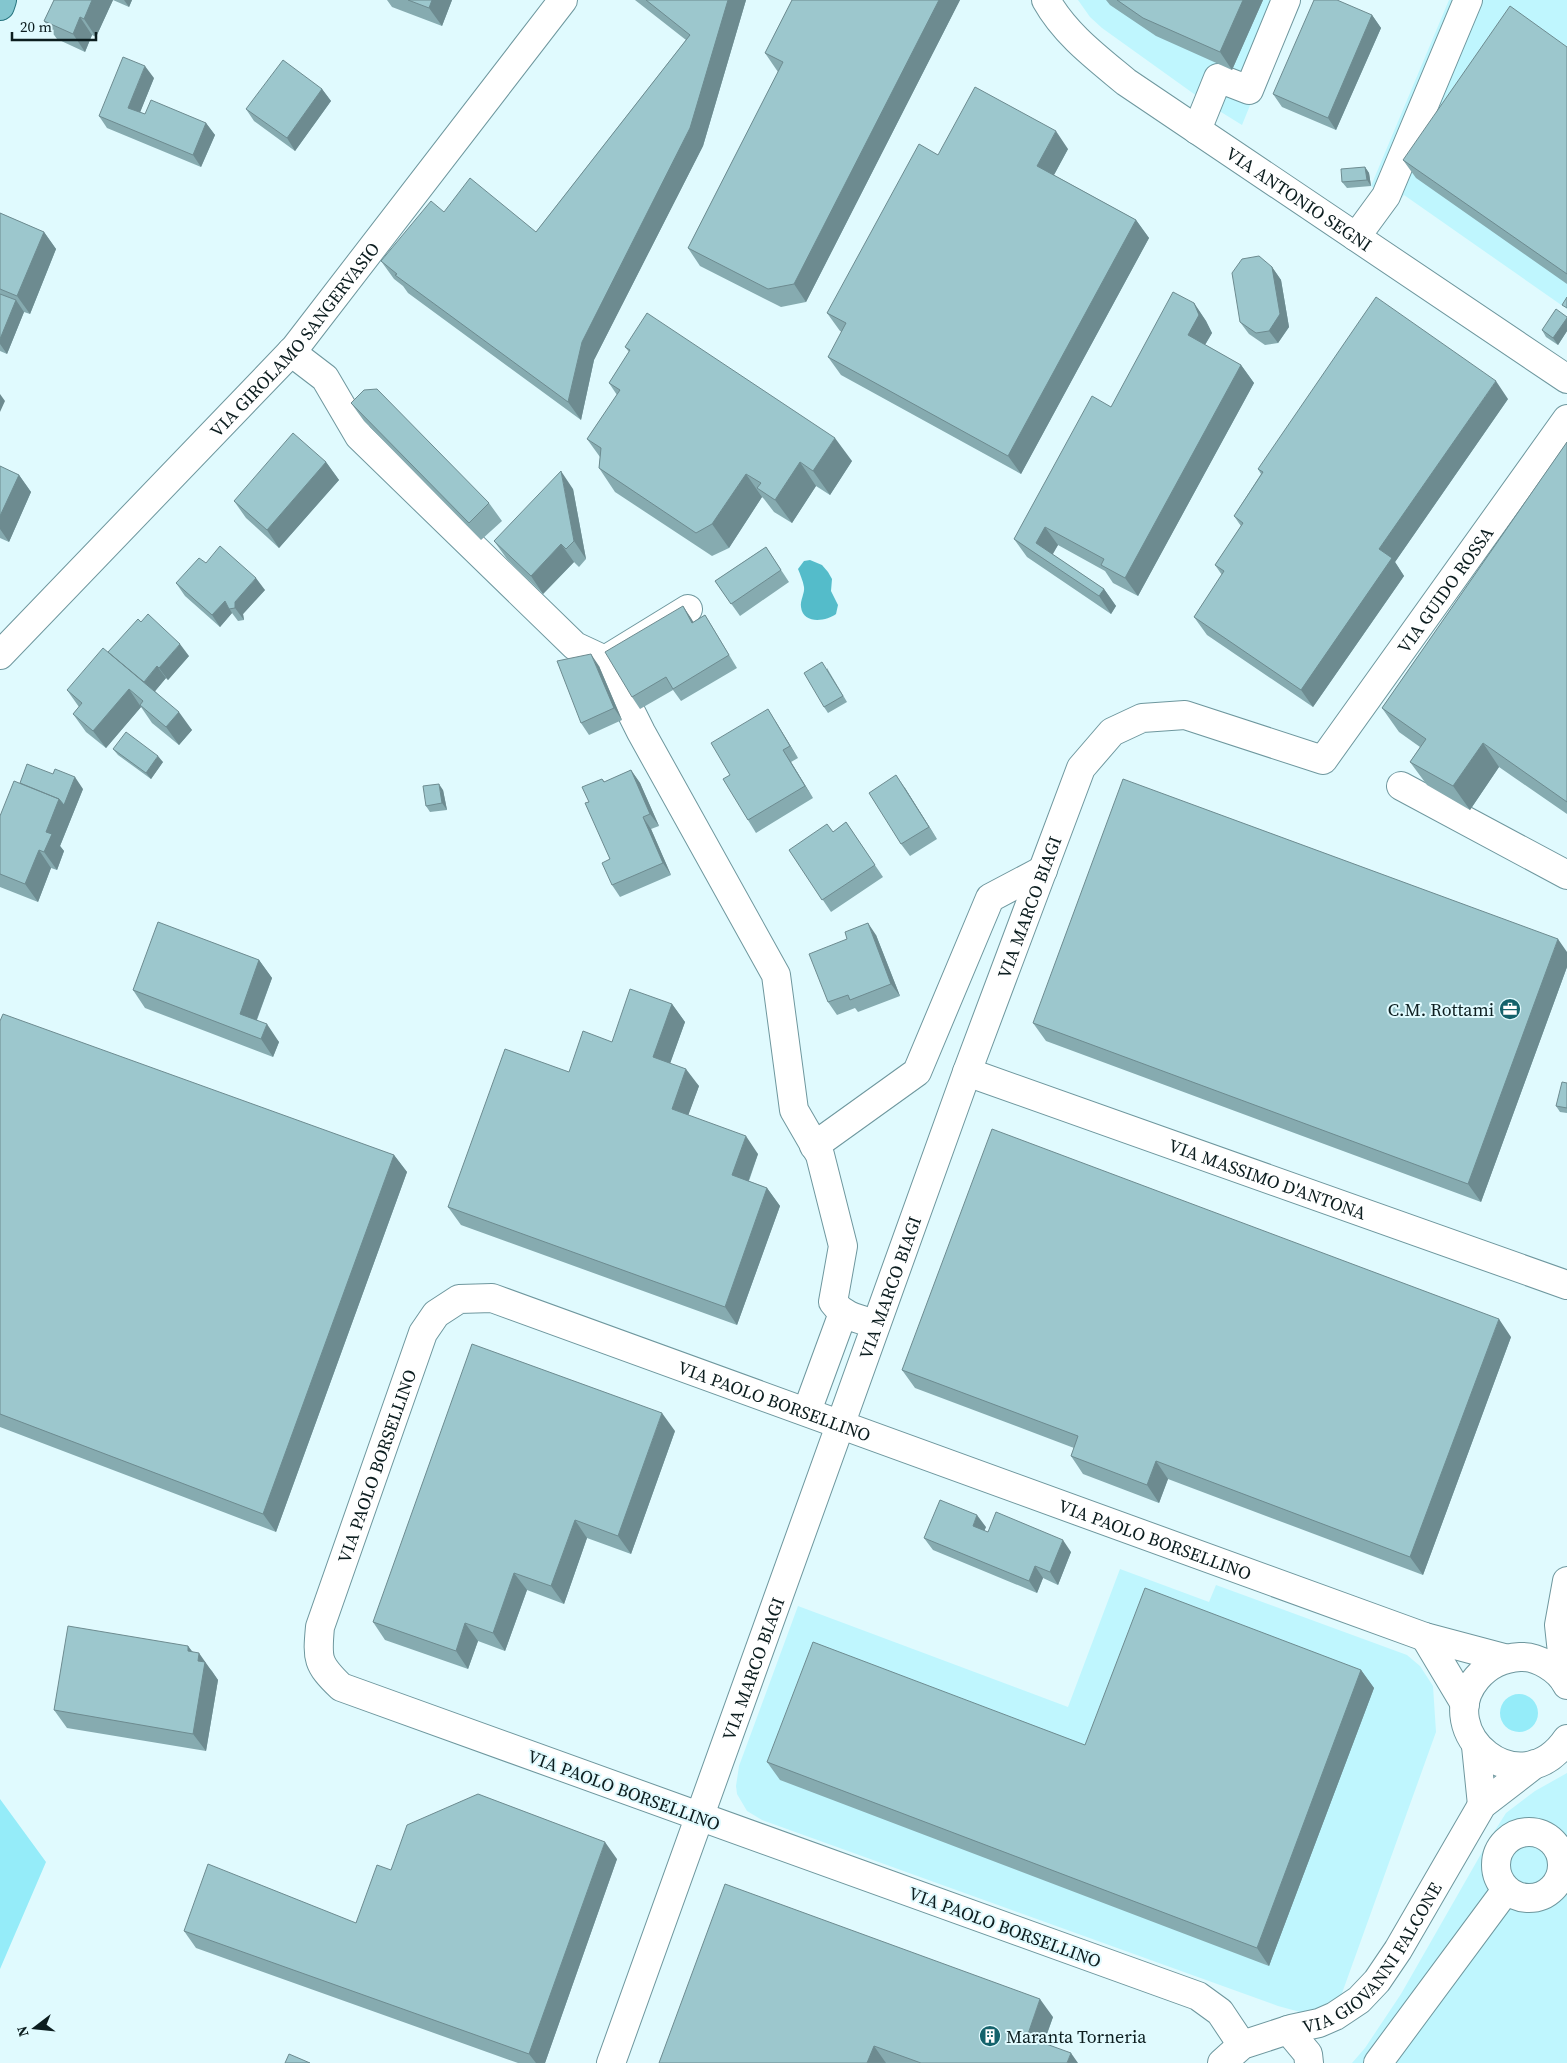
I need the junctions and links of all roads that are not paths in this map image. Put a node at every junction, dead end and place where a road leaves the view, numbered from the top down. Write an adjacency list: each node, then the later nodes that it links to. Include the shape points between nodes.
1 (2, 0): 6 (main road)
2 (563, 0): 9 (street, VIA GIROLAMO SANGERVASIO)
3 (1046, 0): 7 (street, VIA ANTONIO SEGNI, via 1079,43 1126,82)
4 (1286, 0): 7 (street, via 1249,90 1218,78)
5 (1468, 0): 8 (street, via 1386,196)
6 (0, 6)
7 (1197, 130): 8 (street, VIA ANTONIO SEGNI)
8 (1356, 237): 10 (street, VIA ANTONIO SEGNI)
9 (290, 352): 13 (street, VIA GIROLAMO SANGERVASIO); 14 (street, via 325,378 359,436 575,646)
10 (1567, 379)
11 (1567, 418): 15 (street, VIA GUIDO ROSSA)
12 (688, 609): 14 (street)
13 (0, 655)
14 (605, 660): 20 (street, via 641,732 776,975 794,1110)
15 (1323, 760): 17 (street, VIA MARCO BIAGI, via 1185,715 1142,718 1112,732 1081,768)
16 (1401, 786): 18 (street)
17 (1043, 870): 19 (street, VIA MARCO BIAGI); 20 (street, via 990,898 917,1072)
18 (1567, 876)
19 (966, 1072): 21 (street, VIA MASSIMO D'ANTONA); 23 (street, VIA MARCO BIAGI)
20 (814, 1146): 22 (street, via 820,1155 843,1246 833,1302)
21 (1566, 1278)
22 (843, 1313): 23 (street); 24 (street)
23 (876, 1324): 25 (street, VIA MARCO BIAGI)
24 (807, 1412): 25 (street, VIA PAOLO BORSELLINO); 36 (street, VIA PAOLO BORSELLINO, via 492,1298 459,1299 436,1314 423,1332 320,1627 318,1650 324,1671 341,1687)
25 (840, 1424): 28 (street, VIA PAOLO BORSELLINO); 36 (street, VIA MARCO BIAGI)
26 (1567, 1581): 27 (street)
27 (1559, 1626): 29 (street, via 1544,1642); 30 (street)
28 (1425, 1637): 29 (street, VIA PAOLO BORSELLINO); 31 (street)
29 (1513, 1657): 30 (street, via 1547,1664); 31 (street, via 1485,1668 1472,1684)
30 (1566, 1683)
31 (1465, 1704): 33 (street, via 1466,1726)
32 (1567, 1738): 34 (street, VIA GIOVANNI FALCONE, via 1553,1755)
33 (1476, 1746): 34 (street, VIA GIOVANNI FALCONE, via 1503,1764 1518,1767); 35 (street)
34 (1535, 1764): 35 (street, VIA GIOVANNI FALCONE)
35 (1482, 1805): 39 (street, VIA GIOVANNI FALCONE, via 1377,1981 1359,2000 1335,2016)
36 (698, 1817): 40 (street, VIA PAOLO BORSELLINO, via 1198,1996 1220,2012); 41 (street, VIA MARCO BIAGI)
37 (1561, 1838): 38 (street, via 1562,1865 1555,1886 1547,1893 1526,1898); 38 (street, via 1526,1832 1506,1840 1496,1860 1499,1881)
38 (1506, 1890): 43 (street)
39 (1288, 2030): 40 (street, VIA GIOVANNI FALCONE); 42 (street, via 1308,2054)
40 (1232, 2054)
41 (611, 2063)
42 (1310, 2063)
43 (1378, 2063)

